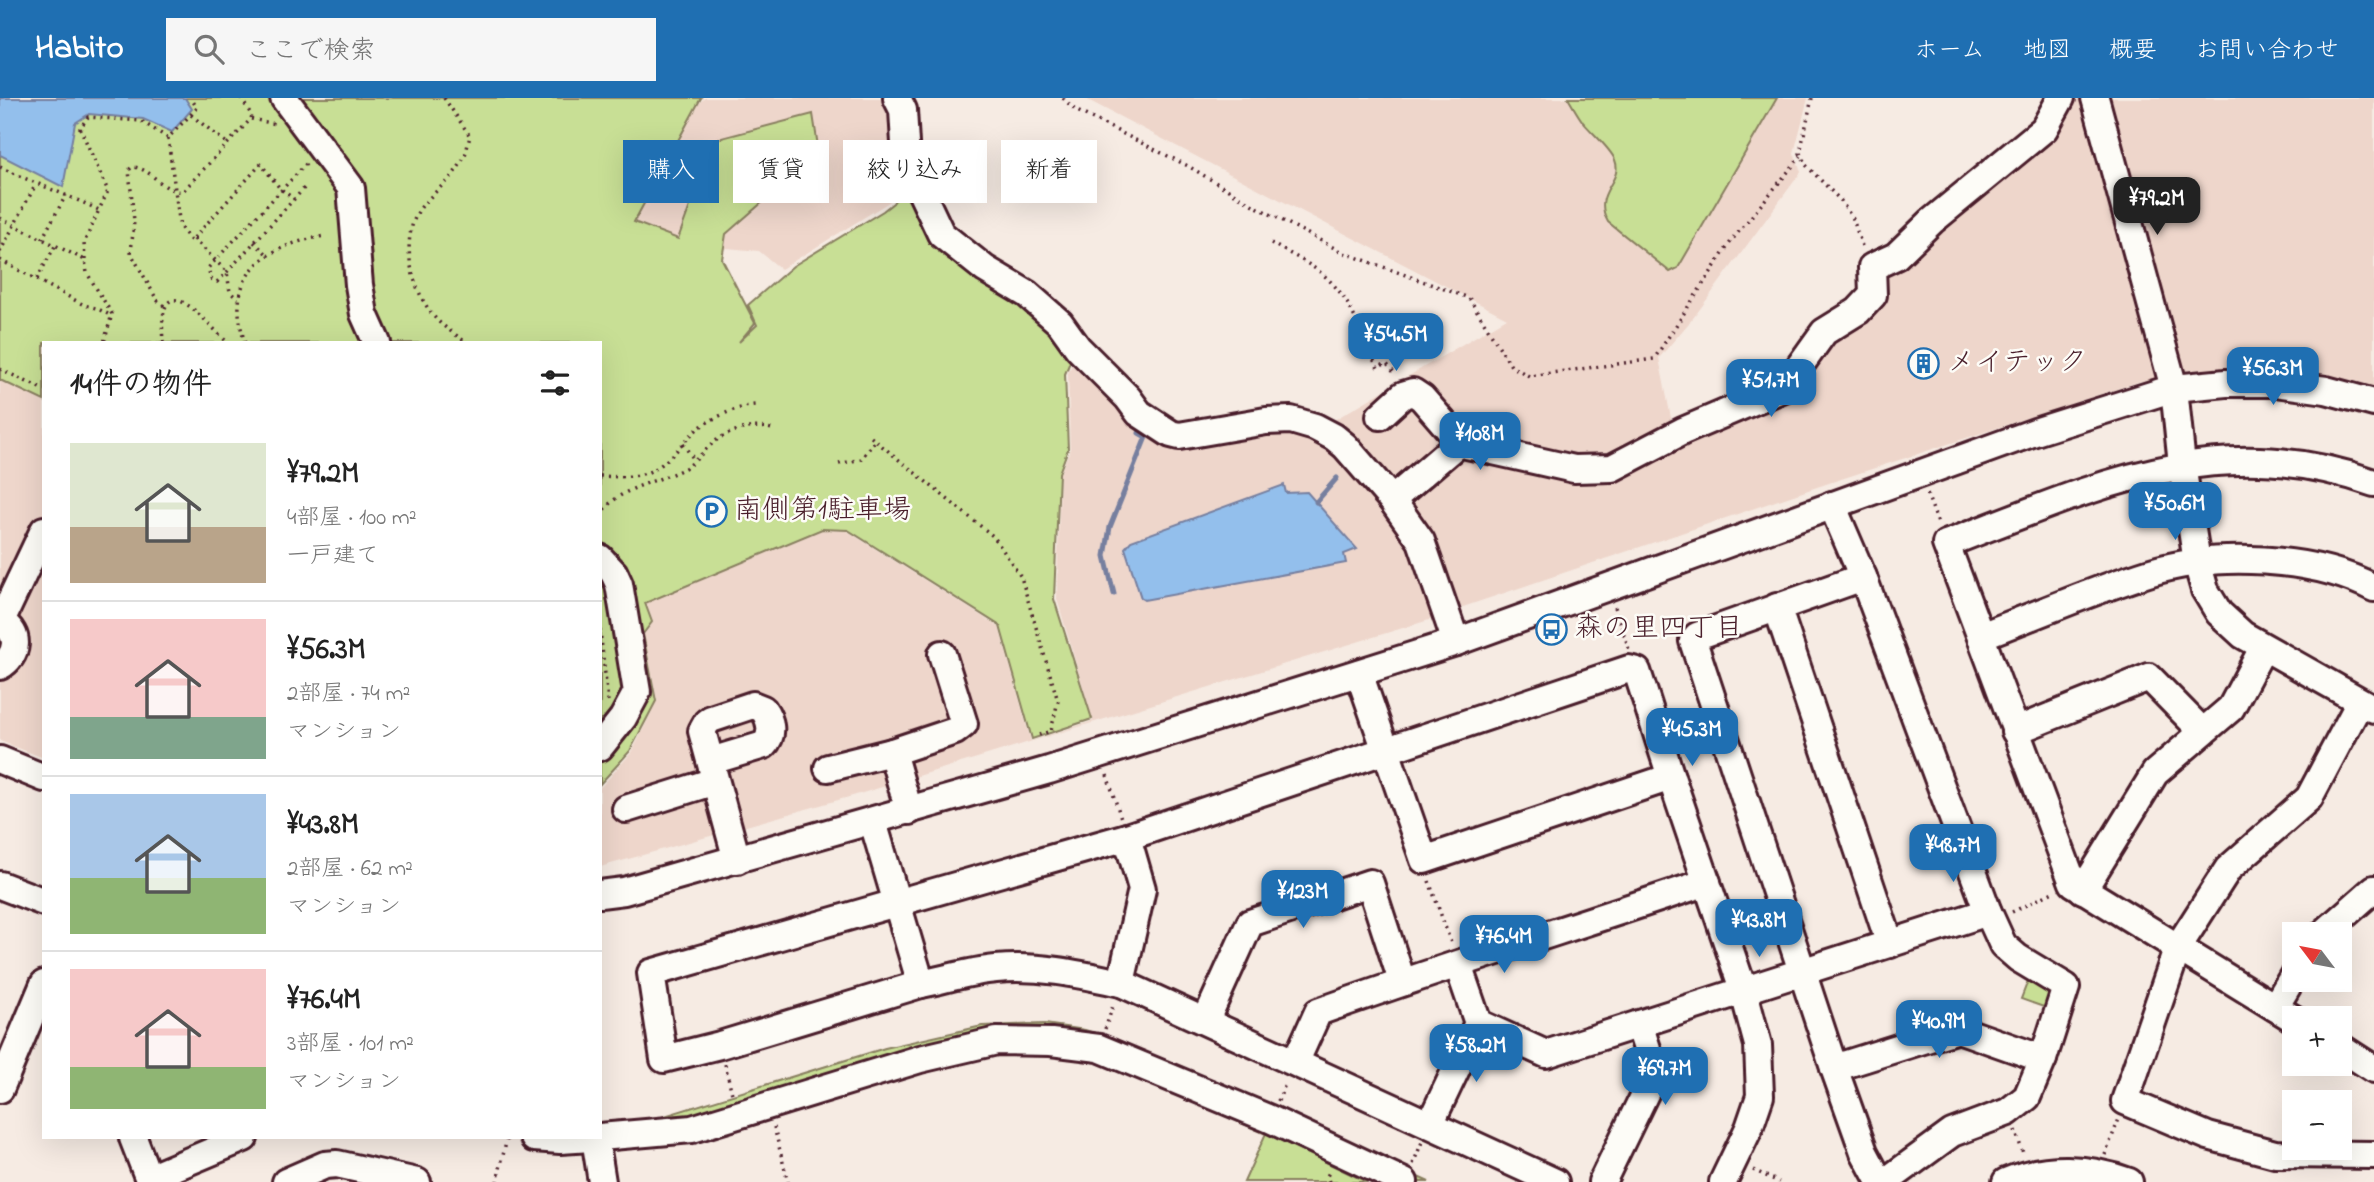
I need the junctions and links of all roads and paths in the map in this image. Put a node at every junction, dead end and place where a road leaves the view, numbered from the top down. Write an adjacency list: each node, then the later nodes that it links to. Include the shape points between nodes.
1 (191, 98): 10 (path, via 197,108)
2 (241, 98): 12 (path, via 252,116)
3 (284, 98): 46 (street, via 351,188 359,285)
4 (444, 98): 47 (path, via 470,136 464,158 420,208 410,233 410,261 417,290 437,320)
5 (897, 98): 66 (street, via 906,160 941,234 1060,323 1139,413 1179,436 1266,421 1290,420 1315,427 1345,446)
6 (1063, 98): 13 (path, via 1075,110 1188,166 1342,252 1469,298 1511,366 1529,376 1654,359 1732,240)
7 (1812, 98): 13 (path)
8 (2062, 98): 36 (street, via 2044,129 1896,256)
9 (2095, 98): 49 (street)
10 (191, 115): 11 (path); 12 (path)
11 (168, 138): 19 (path); 22 (path, via 141,121 88,117 80,128 108,191)
12 (228, 144): 19 (path, via 183,191)
13 (1801, 156): 36 (path, via 1853,219)
14 (306, 164): 18 (path)
15 (0, 167): 16 (path)
16 (36, 184): 20 (path); 24 (path)
17 (307, 185): 21 (path)
18 (282, 190): 21 (path); 27 (path, via 261,164); 35 (path)
19 (175, 192): 27 (path, via 180,228); 40 (path, via 142,167 129,170 134,221 131,253)
20 (67, 194): 22 (path); 26 (path)
21 (294, 199): 28 (path)
22 (99, 210): 34 (path, via 84,243)
23 (0, 218): 24 (path)
24 (14, 225): 26 (path); 31 (path)
25 (325, 236): 32 (path, via 286,244)
26 (42, 239): 30 (path)
27 (194, 239): 35 (path)
28 (254, 242): 32 (path); 37 (path)
29 (1271, 243): 51 (path, via 1332,282 1378,368 1386,363)
30 (55, 246): 34 (path); 38 (path)
31 (0, 251)
32 (268, 255): 39 (path, via 246,278)
33 (0, 260): 38 (path)
34 (85, 260): 41 (path)
35 (216, 261): 37 (path); 37 (path, via 208,268 211,279 217,282)
36 (1872, 267): 59 (street, via 1873,295 1858,312 1824,332 1784,388 1683,431 1612,468 1574,469)
37 (227, 272): 39 (path, via 230,292)
38 (37, 279): 41 (path)
39 (239, 300): 45 (path)
40 (164, 306): 43 (path); 44 (path, via 176,299 186,303)
41 (112, 316): 42 (path)
42 (105, 341)
43 (163, 341)
44 (226, 341)
45 (244, 341)
46 (376, 341)
47 (464, 341)
48 (0, 369): 50 (path)
49 (2174, 388): 52 (street, via 2275,383); 62 (street); 63 (street)
50 (42, 389)
51 (1410, 393): 54 (street); 59 (street, via 1422,398)
52 (2374, 403)
53 (756, 405): 58 (path, via 708,422)
54 (1380, 416)
55 (775, 430): 60 (path, via 742,429 716,440)
56 (871, 437): 57 (path)
57 (875, 441): 61 (path, via 861,459); 90 (path, via 994,537 1021,577 1058,701 1051,731)
58 (683, 444): 60 (path); 64 (path, via 654,470 624,478)
59 (1462, 444): 66 (street)
60 (695, 461): 68 (path, via 606,502)
61 (839, 464)
62 (2182, 465): 65 (street, via 2271,461 2313,466); 70 (street, via 2086,490); 72 (street)
63 (1919, 474): 67 (street); 70 (path)
64 (602, 476)
65 (2374, 483)
66 (1392, 499): 79 (street, via 1421,541)
67 (1832, 505): 73 (street); 74 (street)
68 (602, 511)
69 (42, 534): 77 (street)
70 (1946, 544): 78 (street)
71 (602, 559): 91 (street, via 624,570 637,692)
72 (2197, 562): 75 (street, via 2280,560 2326,570); 78 (street, via 2152,572); 81 (street, via 2218,612)
73 (1863, 577): 76 (street); 112 (street)
74 (1608, 586): 79 (street); 84 (path)
75 (2374, 588)
76 (1777, 607): 114 (street); 117 (street, via 1693,641)
77 (1, 623): 83 (street, via 15,637 15,651)
78 (1981, 636): 89 (street)
79 (1456, 642): 85 (street)
80 (602, 648): 87 (path)
81 (2263, 649): 86 (street); 88 (street, via 2231,708)
82 (942, 654): 93 (street, via 964,724)
83 (0, 666)
84 (1637, 671): 92 (street, via 1629,669); 98 (street)
85 (1359, 673): 92 (street); 94 (street)
86 (2367, 705): 115 (street, via 2309,798 2228,869)
87 (609, 713)
88 (2202, 730): 89 (street, via 2149,677); 107 (street, via 2155,773)
89 (2015, 732): 107 (street)
90 (1039, 735)
91 (602, 744)
92 (1387, 751): 102 (street); 104 (street)
93 (892, 752): 96 (street); 100 (street)
94 (1100, 754): 100 (street); 102 (path)
95 (0, 761): 97 (street)
96 (828, 768)
97 (42, 777)
98 (1671, 777): 104 (street); 105 (street)
99 (626, 808): 103 (street, via 713,771)
100 (909, 811): 101 (street)
101 (873, 821): 103 (street); 111 (street)
102 (1127, 837): 111 (street); 122 (street, via 1142,889)
103 (737, 860): 109 (street)
104 (1424, 860): 116 (path)
105 (1707, 882): 116 (street); 121 (street)
106 (0, 885): 110 (street)
107 (2078, 886): 112 (path, via 1998,918); 115 (street)
108 (2374, 889): 113 (street)
109 (602, 894)
110 (42, 901)
111 (897, 904): 119 (street); 128 (street, via 651,973 664,1059)
112 (1988, 912): 114 (street); 130 (street, via 2003,945 2066,987)
113 (2336, 922)
114 (1890, 944): 117 (street)
115 (2178, 947): 123 (street); 135 (street)
116 (1458, 965): 118 (street); 125 (street)
117 (1804, 970): 121 (street); 133 (street)
118 (1402, 981): 124 (street, via 1370,883 1250,923); 131 (street, via 1318,1012)
119 (921, 984): 122 (street, via 995,969 1029,968 1061,970); 128 (street)
120 (42, 989): 134 (street)
121 (1743, 989): 126 (street); 149 (street, via 1758,1045 1759,1096)
122 (1117, 994): 124 (street); 127 (path)
123 (2282, 1012)
124 (1206, 1020): 131 (street)
125 (1478, 1023): 126 (street, via 1546,1054); 140 (street)
126 (1639, 1024): 161 (street, via 1652,1079)
127 (1106, 1027)
128 (720, 1045): 138 (path)
129 (2352, 1052): 132 (street)
130 (2043, 1059): 133 (street, via 1958,1029); 137 (street, via 2027,1097)
131 (1296, 1061): 139 (path); 140 (street)
132 (2372, 1061)
133 (1834, 1068): 163 (street, via 1864,1152)
134 (0, 1089)
135 (2126, 1101): 148 (street, via 2208,1136 2262,1152); 150 (path)
136 (768, 1105): 138 (street); 139 (street, via 996,1041 1051,1042 1099,1048); 159 (path)
137 (2008, 1112): 152 (path); 163 (street, via 1952,1133)
138 (737, 1114): 141 (street, via 692,1129)
139 (1270, 1119): 151 (street)
140 (1430, 1124): 151 (path); 160 (street)
141 (602, 1137)
142 (132, 1139): 154 (street)
143 (242, 1139): 154 (street)
144 (507, 1139): 157 (path)
145 (548, 1139): 146 (street)
146 (576, 1139)
147 (593, 1139): 158 (street)
148 (2374, 1155)
149 (1728, 1171): 162 (path)
150 (2099, 1172): 152 (street, via 2057,1170); 164 (street)
151 (1407, 1176)
152 (2018, 1178)
153 (386, 1179): 155 (street, via 337,1164); 156 (street)
154 (149, 1180)
155 (286, 1182)
156 (417, 1182)
157 (496, 1182)
158 (601, 1182)
159 (788, 1182)
160 (1555, 1182)
161 (1602, 1182)
162 (1779, 1182)
163 (1882, 1182)
164 (2129, 1182)

